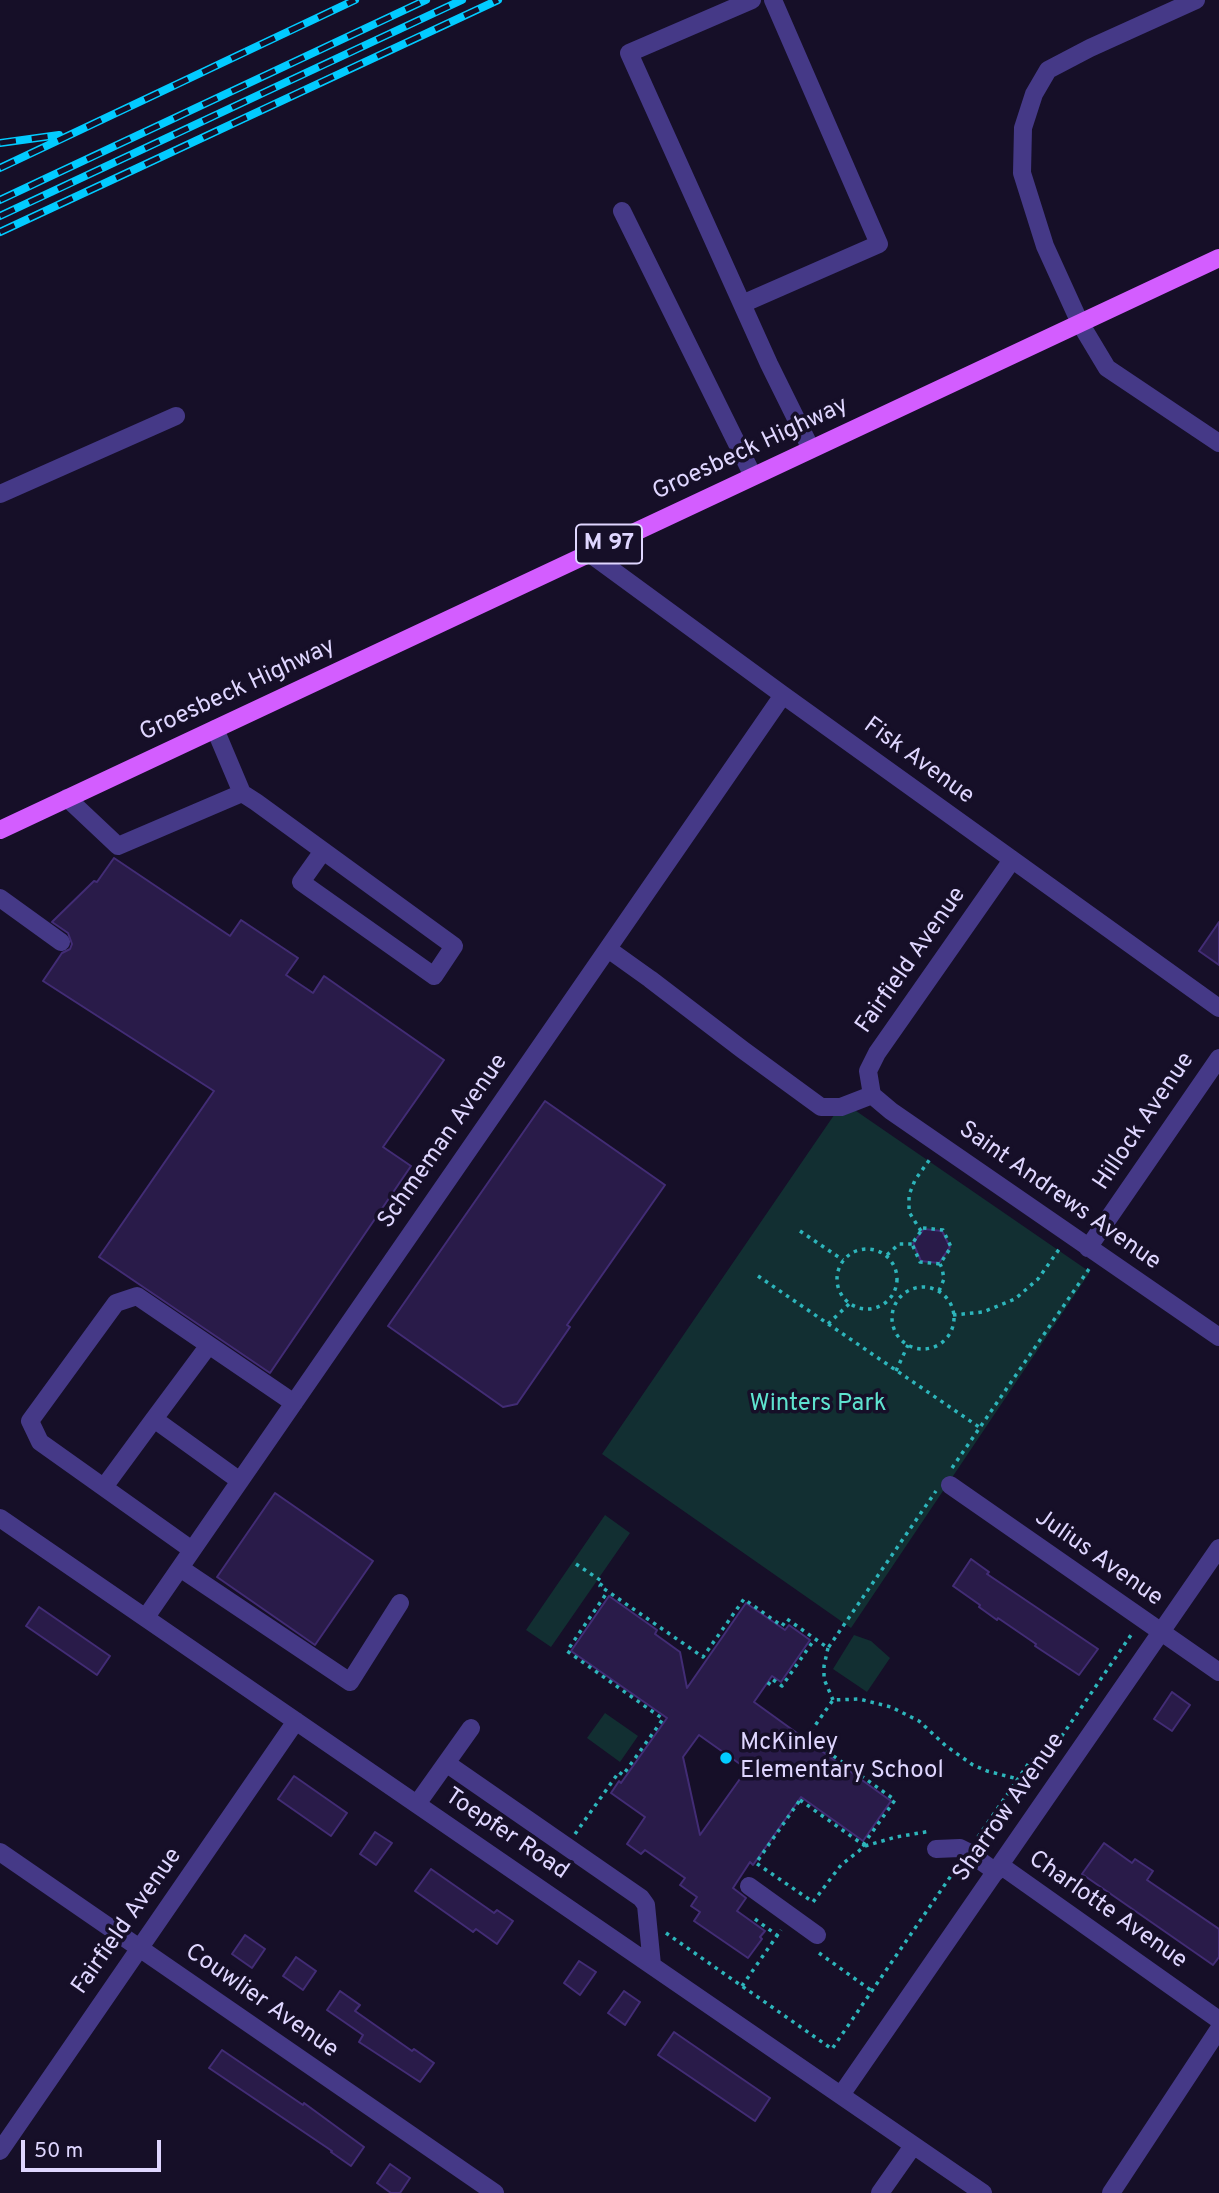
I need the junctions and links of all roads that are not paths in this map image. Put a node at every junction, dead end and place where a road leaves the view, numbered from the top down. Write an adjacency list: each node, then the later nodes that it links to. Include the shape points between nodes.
1 (752, 0): 6 (street, via 629,52)
2 (773, 0): 6 (street, via 879,244)
3 (1196, 0): 7 (street, via 1048,70 1034,94 1023,128 1022,173 1045,246)
4 (622, 211): 11 (street)
5 (1219, 258): 7 (main road, Groesbeck Highway / M 97)
6 (742, 304): 10 (street)
7 (1080, 323): 9 (street, via 1107,368); 10 (main road, Groesbeck Highway / M 97)
8 (176, 416): 12 (street)
9 (1219, 443)
10 (811, 449): 11 (main road, Groesbeck Highway / M 97)
11 (753, 476): 13 (main road, Groesbeck Highway / M 97)
12 (0, 495)
13 (589, 553): 14 (street, Fisk Avenue); 15 (main road, Groesbeck Highway / M 97)
14 (783, 695): 20 (street, Fisk Avenue); 23 (street, Schmeman Avenue)
15 (215, 729): 16 (street); 17 (main road, Groesbeck Highway / M 97)
16 (242, 793): 17 (street, via 118,846); 19 (street)
17 (67, 799): 18 (main road, Groesbeck Highway / M 97)
18 (0, 830)
19 (323, 851): 19 (street, via 454,946 434,976 301,882)
20 (1012, 859): 24 (street, Fisk Avenue); 26 (street, Fairfield Avenue, via 877,1053 868,1072)
21 (0, 898): 22 (street)
22 (61, 942)
23 (608, 949): 26 (street, via 821,1107 841,1107); 30 (street, Schmeman Avenue)
24 (1219, 1008)
25 (1219, 1058): 27 (street, Hillock Avenue)
26 (872, 1095): 27 (street, Saint Andrews Avenue)
27 (1088, 1248): 28 (street, Saint Andrews Avenue)
28 (1219, 1337)
29 (209, 1345): 30 (street); 31 (street); 34 (street, via 137,1296 116,1303 30,1421 40,1442)
30 (294, 1403): 33 (street, Schmeman Avenue)
31 (154, 1419): 33 (street); 34 (street)
32 (947, 1480): 41 (street, Julius Avenue)
33 (240, 1481): 37 (street, Schmeman Avenue)
34 (104, 1487): 37 (street)
35 (0, 1518): 40 (street, Toepfer Road)
36 (1219, 1548): 41 (street, Sharrow Avenue)
37 (192, 1550): 38 (street, Schmeman Avenue)
38 (180, 1568): 39 (street, via 350,1682); 40 (street, Schmeman Avenue)
39 (400, 1603)
40 (146, 1617): 43 (street, Toepfer Road)
41 (1161, 1633): 42 (street, Julius Avenue); 49 (street, Sharrow Avenue)
42 (1219, 1672)
43 (296, 1721): 46 (street, Toepfer Road); 52 (street, Fairfield Avenue)
44 (471, 1728): 45 (street)
45 (446, 1763): 46 (street); 53 (street, via 641,1898 646,1905)
46 (417, 1804): 53 (street, Toepfer Road)
47 (936, 1849): 49 (street, Charlotte Avenue, via 960,1848)
48 (0, 1852): 52 (street, Couwlier Avenue)
49 (998, 1868): 54 (street, Charlotte Avenue); 56 (street, Sharrow Avenue)
50 (749, 1886): 51 (street, via 791,1916)
51 (817, 1943)
52 (140, 1948): 58 (street, Fairfield Avenue); 59 (street, Couwlier Avenue)
53 (652, 1965): 56 (street, Toepfer Road)
54 (1219, 2020)
55 (1219, 2029): 62 (street)
56 (841, 2095): 57 (street, Toepfer Road)
57 (913, 2146): 60 (street); 61 (street, Toepfer Road)
58 (0, 2151)
59 (495, 2193)
60 (880, 2193)
61 (982, 2193)
62 (1111, 2193)

